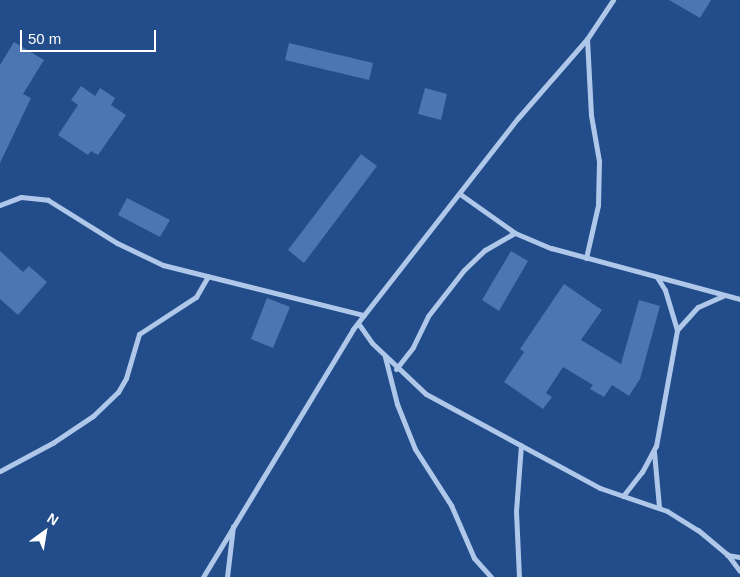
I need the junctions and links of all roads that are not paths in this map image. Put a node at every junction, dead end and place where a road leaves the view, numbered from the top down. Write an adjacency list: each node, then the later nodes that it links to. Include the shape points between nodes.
1 (613, 0): 2 (street)
2 (588, 39): 3 (street, via 518,118); 6 (street, via 591,115 599,161 598,205)
3 (460, 194): 5 (street); 11 (street)
4 (0, 205): 7 (street, via 21,197 48,200 141,255 163,265)
5 (515, 233): 6 (street); 15 (street, via 485,250 464,270 428,316 413,347)
6 (586, 258): 8 (street)
7 (208, 276): 11 (street); 18 (street, via 196,297 139,334 126,378 118,392 93,416 54,442)
8 (656, 276): 9 (street); 13 (street, via 665,290)
9 (727, 296): 10 (street); 13 (street, via 712,298 698,307)
10 (740, 299)
11 (364, 315): 12 (street)
12 (358, 323): 14 (street); 21 (street)
13 (676, 330): 17 (street)
14 (384, 356): 15 (street); 24 (street, via 397,404 415,449 444,493 468,548)
15 (396, 369): 16 (street, via 426,394)
16 (521, 445): 19 (street, via 600,488); 30 (street, via 516,511)
17 (654, 451): 19 (street); 20 (street)
18 (0, 471)
19 (623, 496): 20 (street)
20 (659, 507): 22 (street, via 698,530)
21 (234, 523): 26 (street); 27 (street)
22 (727, 554): 23 (street); 25 (street)
23 (740, 557)
24 (482, 568): 28 (street); 29 (street)
25 (740, 571)
26 (203, 577)
27 (227, 577)
28 (483, 577)
29 (491, 577)
30 (519, 577)

